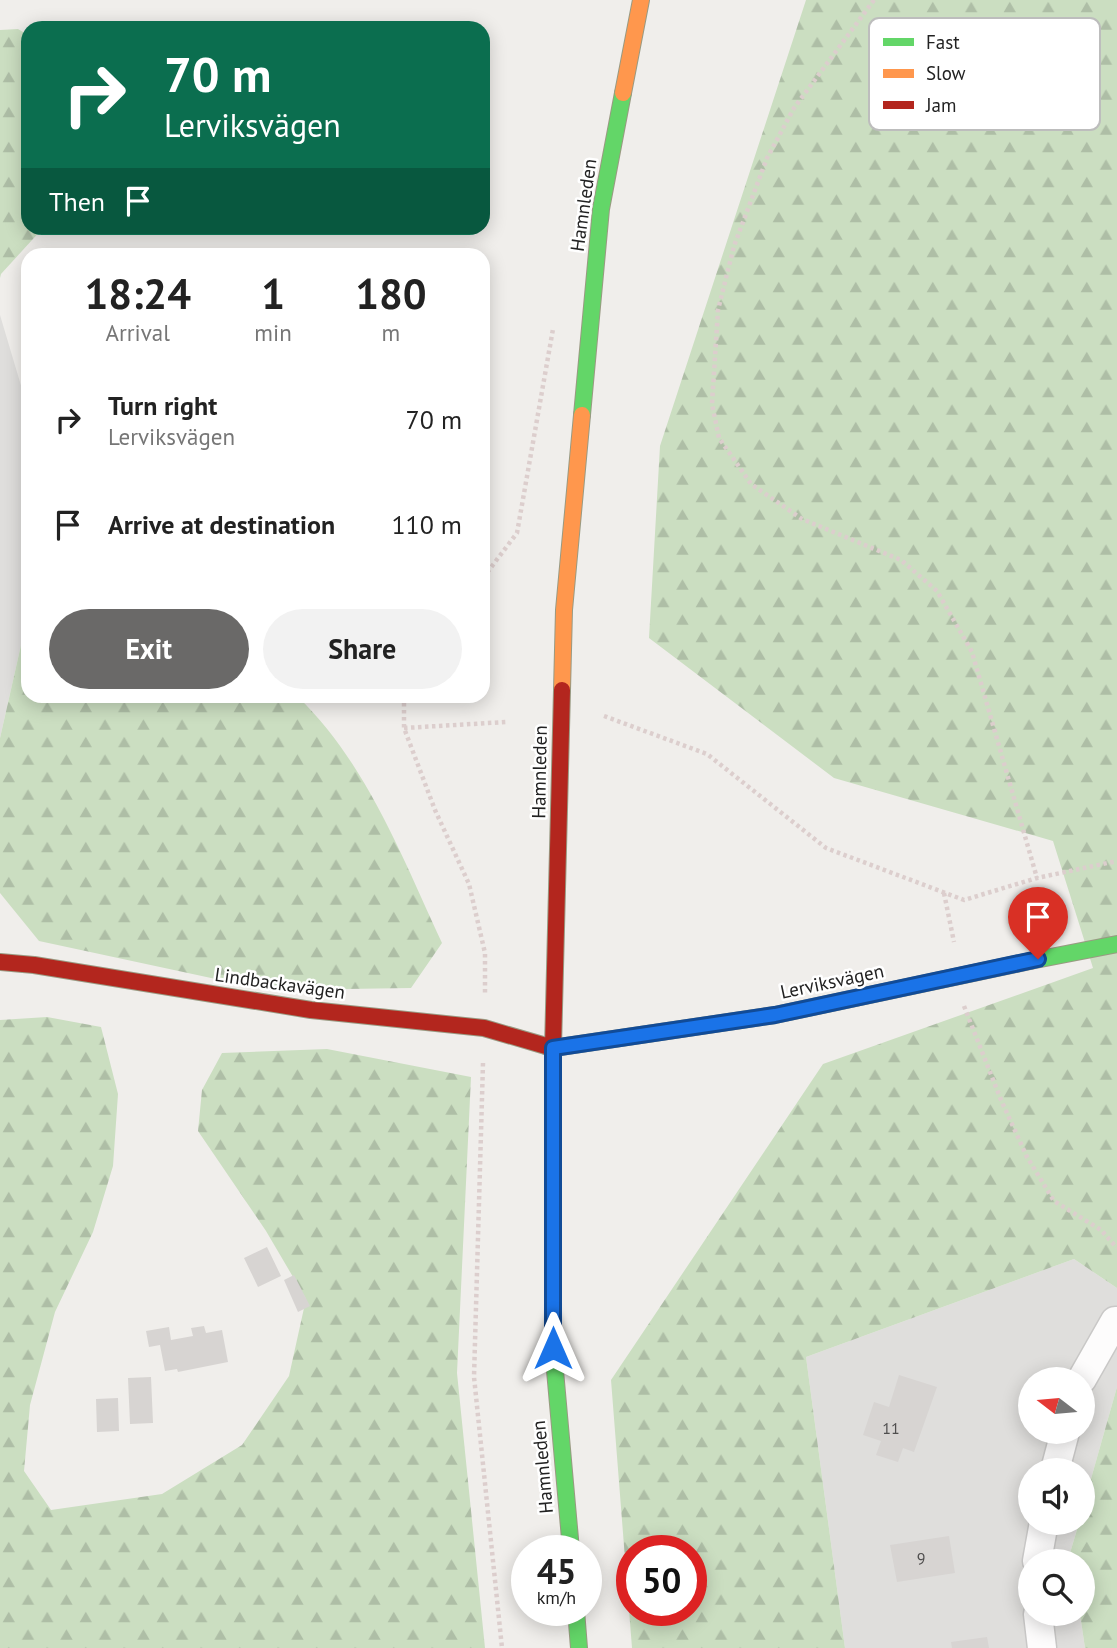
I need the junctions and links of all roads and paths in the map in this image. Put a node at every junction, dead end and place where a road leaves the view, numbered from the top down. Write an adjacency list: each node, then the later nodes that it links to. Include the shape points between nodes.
1 (642, 0): 16 (main road, Hamnleden, via 601,209 564,610)
2 (874, 0): 10 (path, via 794,108 767,158 734,246 718,310 712,404 719,438 751,484 802,519 901,560 937,591 972,652)
3 (554, 321): 4 (path, via 517,533)
4 (490, 569)
5 (404, 703): 8 (path)
6 (604, 716): 11 (path, via 707,754 826,848)
7 (506, 722): 8 (path)
8 (404, 728): 15 (path, via 469,884 485,953)
9 (1117, 861): 10 (path)
10 (1037, 878): 11 (path, via 964,900)
11 (944, 892): 14 (path)
12 (1117, 944): 14 (main road, Lerviksvägen)
13 (0, 962): 15 (main road, Lindbackavägen, via 311,1010)
14 (960, 974): 16 (main road, Lerviksvägen, via 775,1015); 17 (path, via 961,998 1027,1157 1054,1201 1101,1230)
15 (484, 1028): 16 (main road, Lindbackavägen); 23 (path, via 474,1377)
16 (553, 1048): 20 (main road, Hamnleden, via 553,1348)
17 (1117, 1248)
18 (1115, 1321): 19 (street)
19 (1089, 1367)
20 (570, 1535)
21 (577, 1626): 24 (main road)
22 (1039, 1626): 25 (street)
23 (502, 1648)
24 (579, 1648)
25 (1042, 1648)

